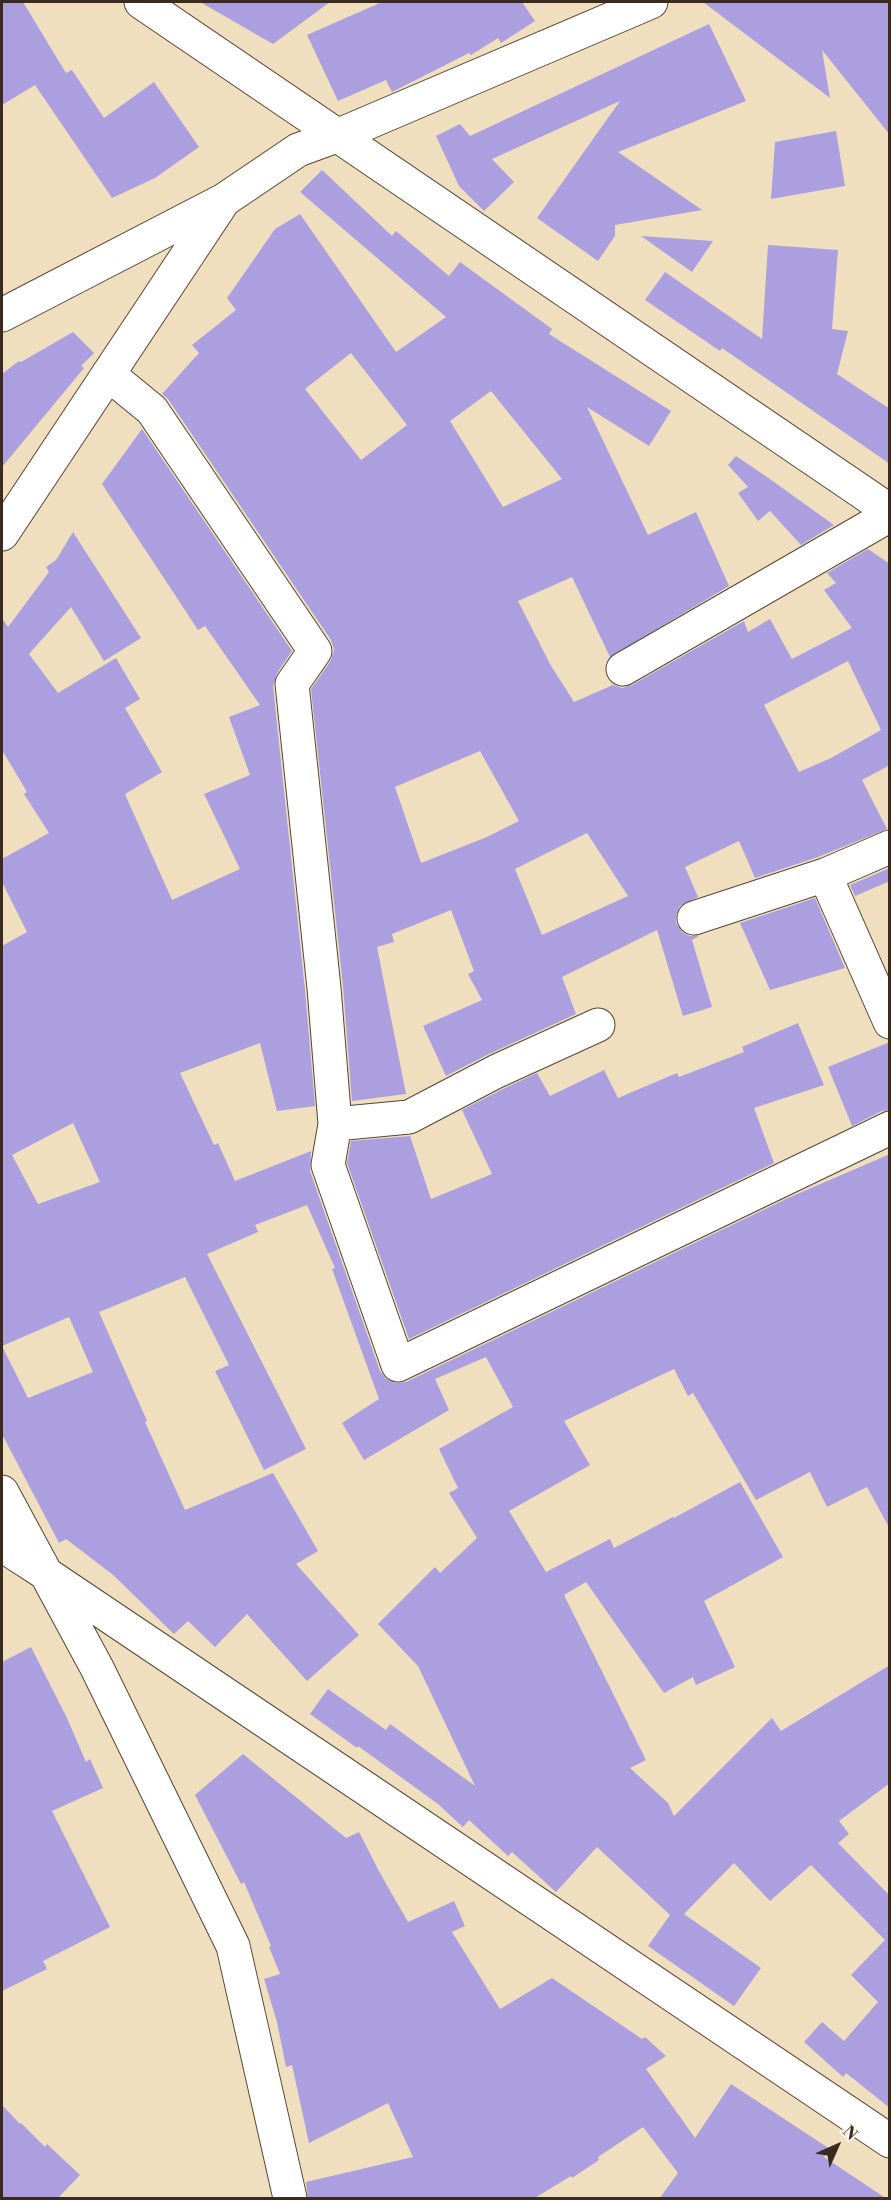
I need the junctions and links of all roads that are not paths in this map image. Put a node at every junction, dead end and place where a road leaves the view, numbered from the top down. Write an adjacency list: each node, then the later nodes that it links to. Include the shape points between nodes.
1 (141, 2): 3 (street)
2 (651, 2): 3 (street)
3 (339, 135): 4 (street, via 298,150); 7 (street)
4 (224, 200): 5 (street); 6 (street)
5 (2, 315)
6 (108, 374): 8 (street); 15 (street, via 152,410 315,651 292,684)
7 (890, 513): 9 (street)
8 (2, 534)
9 (623, 669)
10 (890, 847): 11 (street)
11 (825, 875): 12 (street); 13 (street)
12 (694, 918)
13 (890, 1022)
14 (598, 1025): 15 (street, via 409,1117)
15 (334, 1124): 16 (street, via 328,1165 398,1365)
16 (890, 1128)
17 (2, 1492): 19 (street)
18 (2, 1545): 19 (street)
19 (45, 1573): 20 (street); 21 (street, via 97,1668 233,1946)
20 (890, 2141)
21 (290, 2199)

